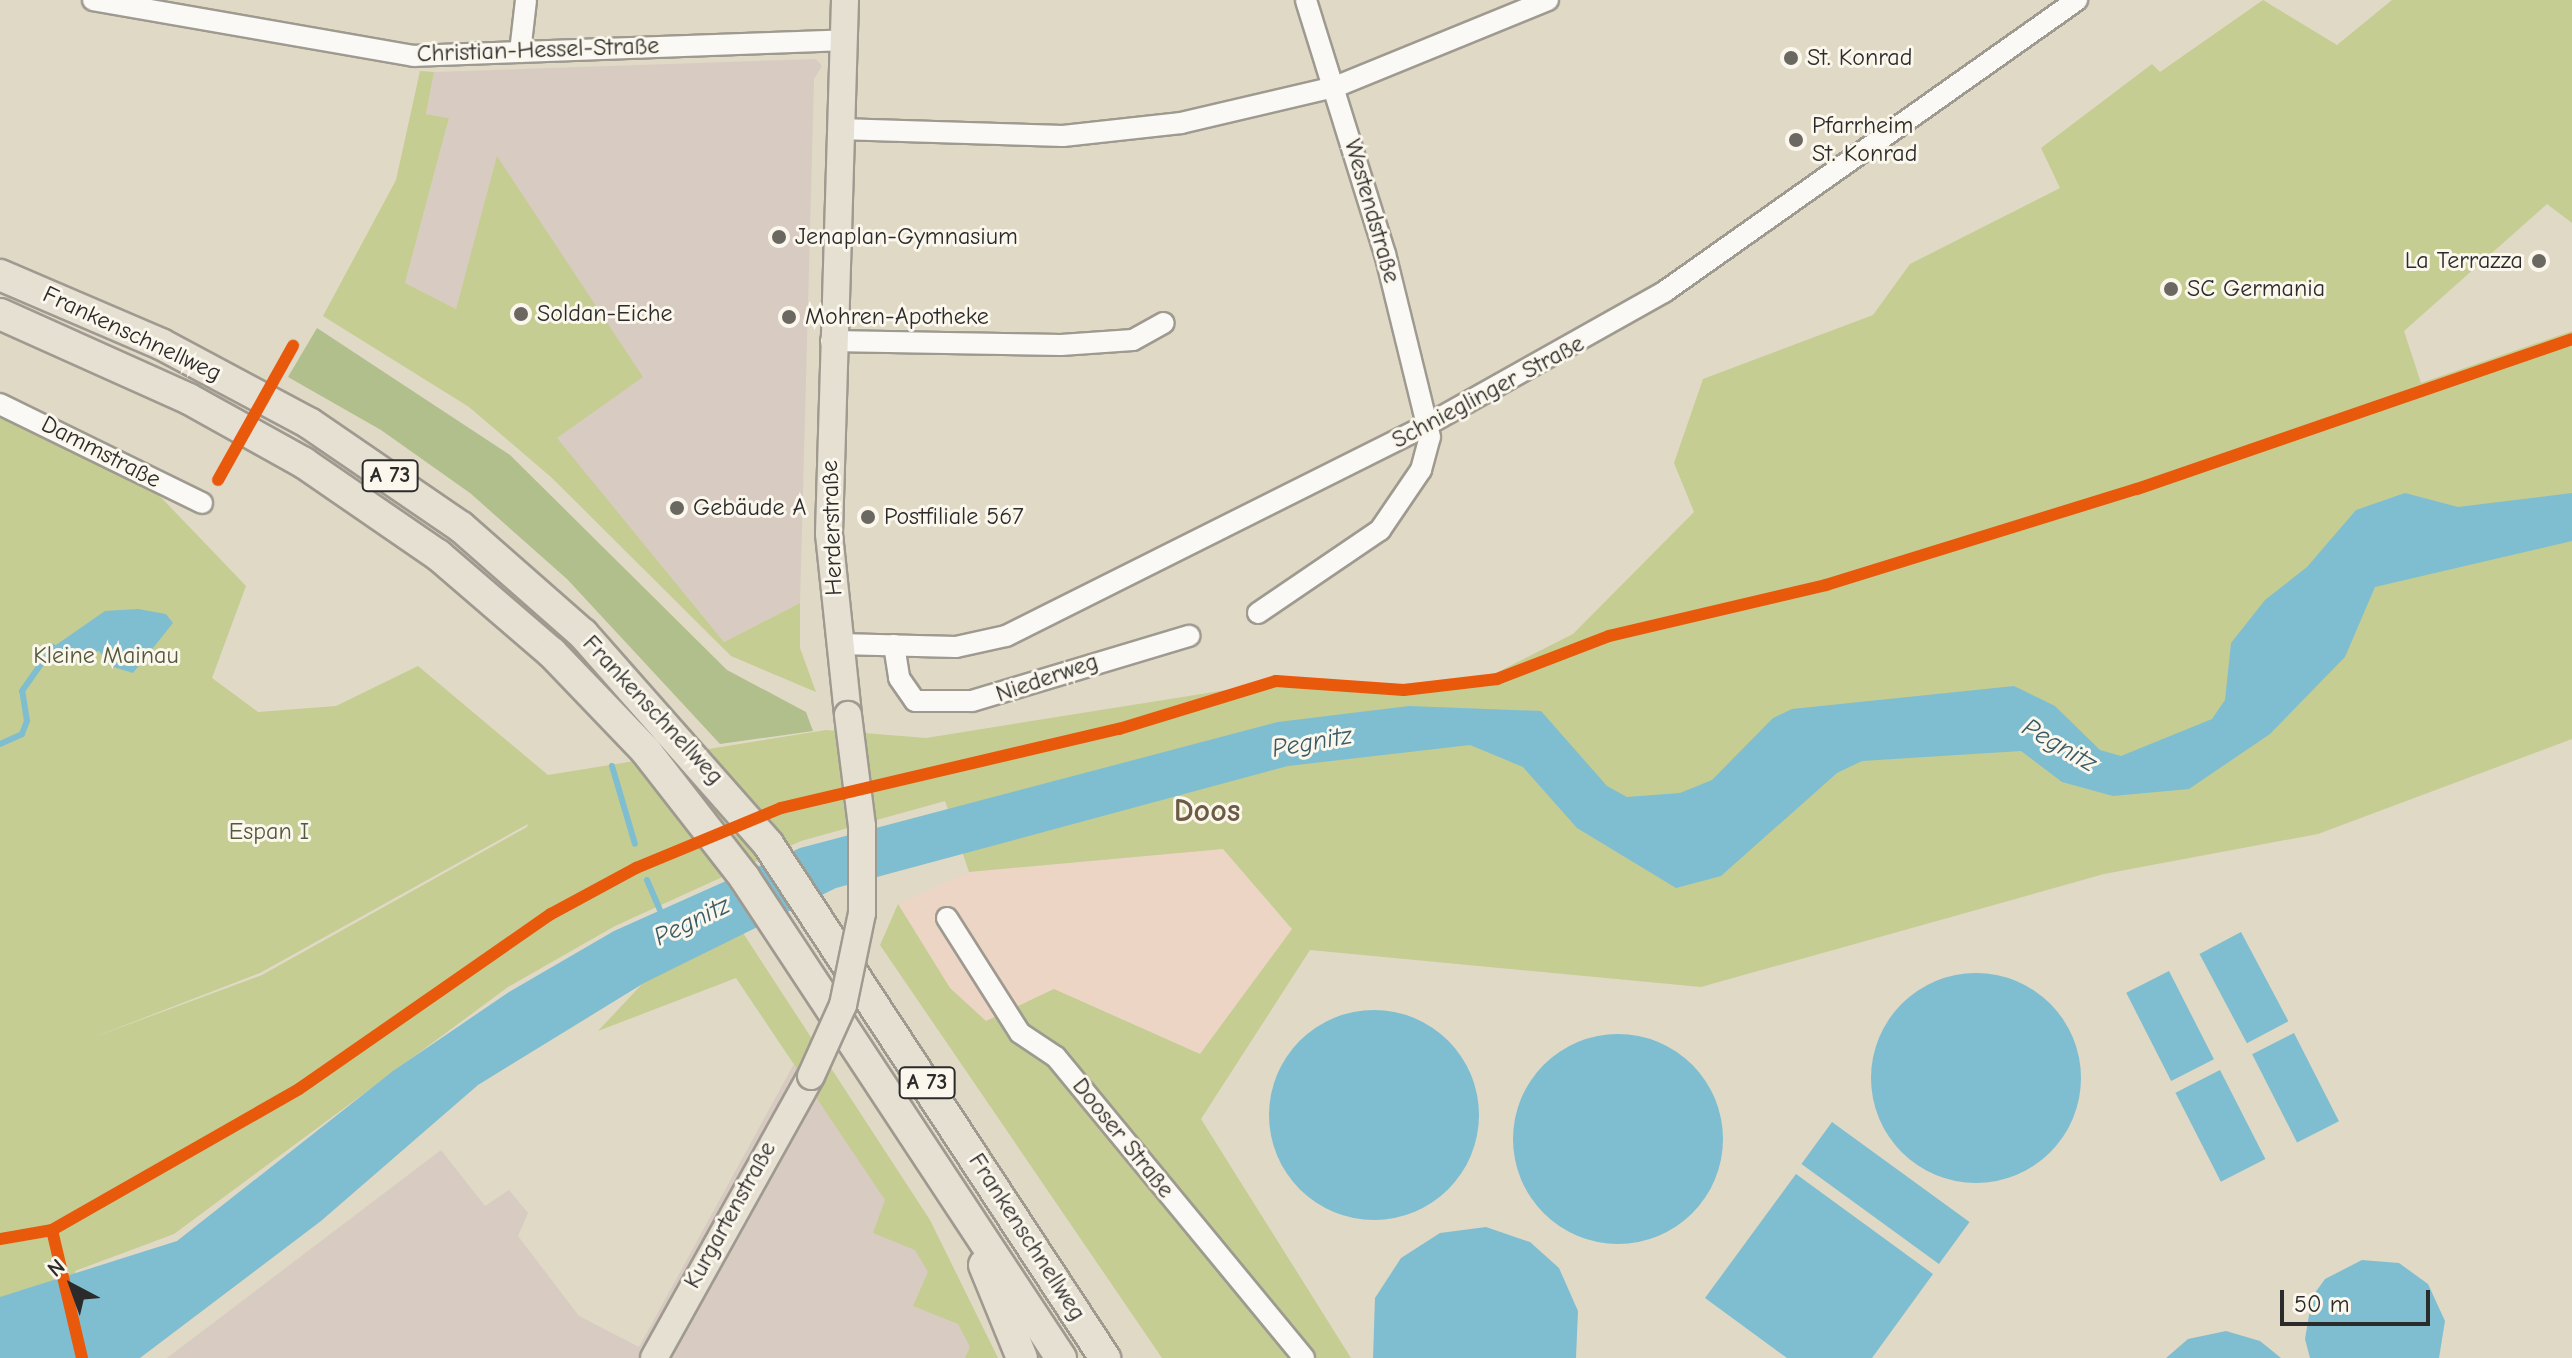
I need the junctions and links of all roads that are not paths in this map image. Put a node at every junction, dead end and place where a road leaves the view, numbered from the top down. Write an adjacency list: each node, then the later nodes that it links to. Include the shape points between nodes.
1 (93, 0): 8 (street, Christian-Hessel-Straße, via 414,56)
2 (526, 0): 8 (street)
3 (845, 0): 7 (main road, Herderstraße)
4 (1306, 0): 9 (street, Westendstraße)
5 (1548, 0): 9 (street)
6 (2077, 0): 16 (street, Schnieglinger Straße, via 1664,292)
7 (844, 40): 8 (street, Christian-Hessel-Straße); 10 (main road, Herderstraße)
8 (520, 52)
9 (1335, 87): 10 (street, via 1181,123 1063,136); 16 (street, Westendstraße)
10 (839, 129): 14 (main road, Herderstraße)
11 (0, 275): 25 (highway, Frankenschnellweg / A 73, via 222,375 395,480 583,634 712,773 829,932)
12 (0, 314): 24 (highway, Frankenschnellweg / A 73, via 189,399 370,506 552,653 675,787 792,947)
13 (1164, 323): 14 (street, via 1133,340 1061,345)
14 (831, 341): 20 (main road, Herderstraße, via 829,546)
15 (0, 404): 17 (street, Dammstraße)
16 (1427, 425): 18 (street, via 1421,470 1380,530); 21 (street, Schnieglinger Straße, via 1006,636 956,647)
17 (202, 503)
18 (1258, 613)
19 (1189, 636): 21 (street, Niederweg, via 972,701 915,701 899,678)
20 (839, 644): 21 (street, Schnieglinger Straße); 22 (main road, Herderstraße)
21 (894, 645)
22 (848, 715): 26 (main road, Kurgartenstraße, bridge, via 862,826 862,913 845,996 811,1076)
23 (947, 918): 31 (street, Dooser Straße, via 1020,1033 1056,1057)
24 (958, 1201): 27 (highway); 28 (highway, Frankenschnellweg / A 73)
25 (1025, 1233): 29 (highway, Frankenschnellweg / A 73); 30 (highway)
26 (654, 1358)
27 (1022, 1358)
28 (1061, 1358)
29 (1105, 1358)
30 (1126, 1358)
31 (1304, 1358)

